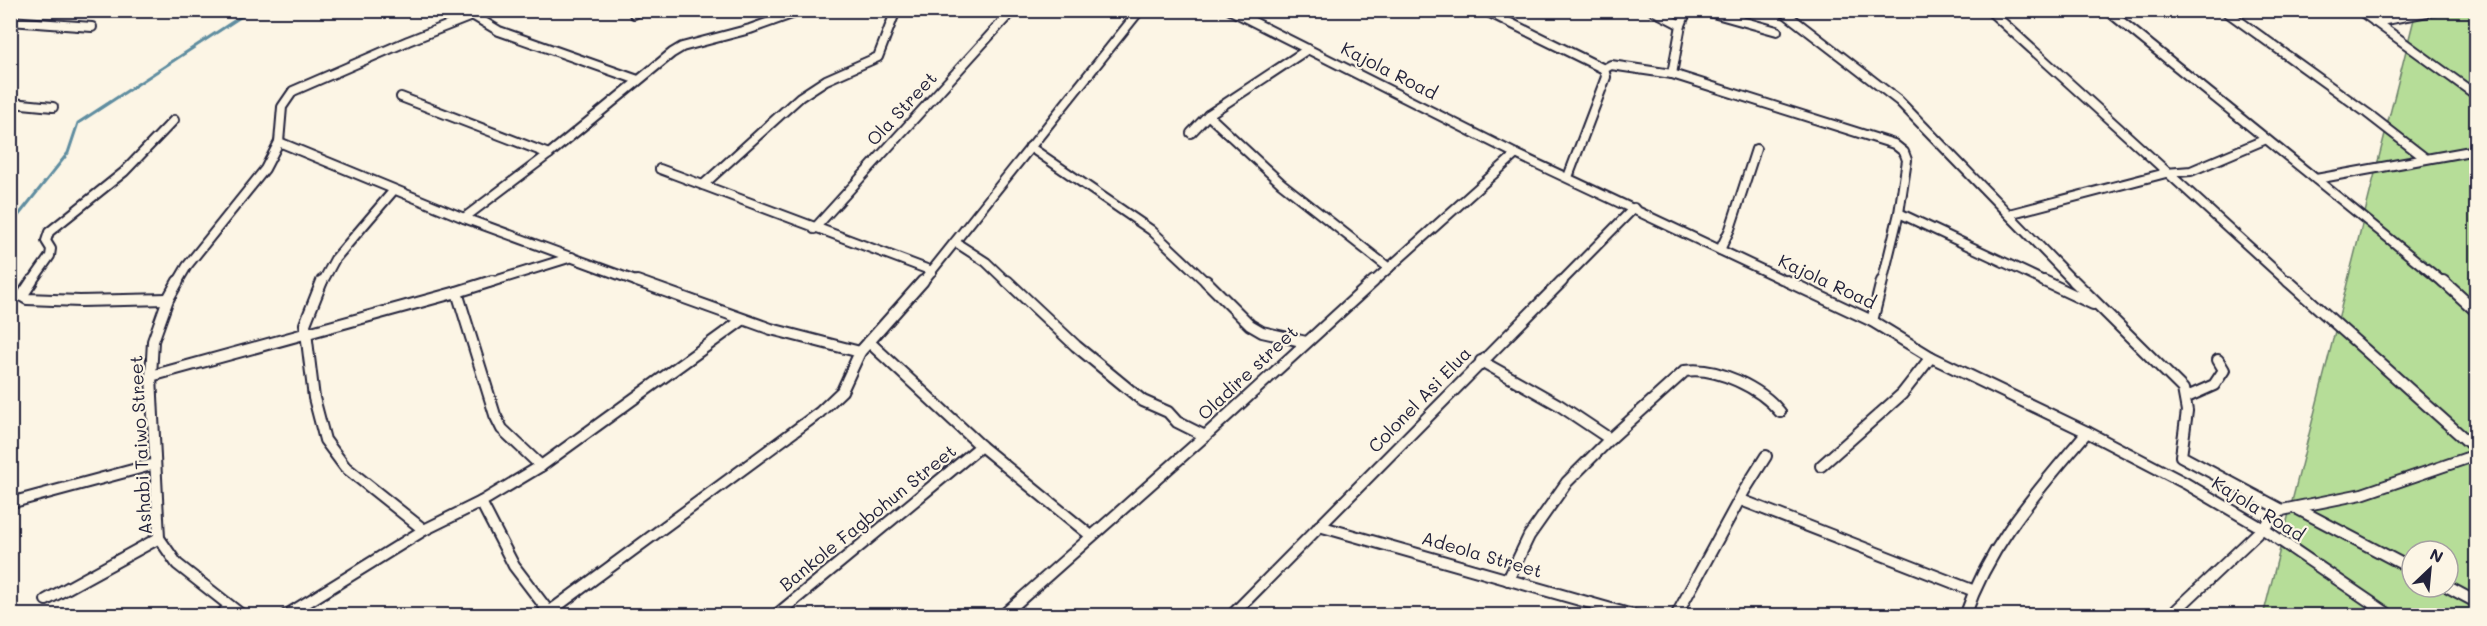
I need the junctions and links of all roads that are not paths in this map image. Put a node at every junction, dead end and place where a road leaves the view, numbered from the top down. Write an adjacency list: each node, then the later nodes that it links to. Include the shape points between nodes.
1 (464, 10): 19 (street)
2 (487, 10): 19 (street, Ashabi Taiwo Street)
3 (803, 10): 29 (street, via 682,47)
4 (896, 10): 49 (street, via 878,57 826,80 800,97)
5 (1013, 10): 55 (street, Ola Street)
6 (1140, 10): 39 (street)
7 (1230, 10): 20 (street, Kajola Road)
8 (1255, 10): 20 (street)
9 (1484, 10): 27 (street)
10 (1652, 10): 23 (street)
11 (1687, 10): 23 (street)
12 (1702, 10): 25 (street)
13 (1781, 10): 53 (street, via 1899,101)
14 (1989, 10): 46 (street)
15 (2106, 10): 37 (street)
16 (2224, 10): 44 (street)
17 (2359, 10): 22 (street)
18 (2438, 10): 22 (street)
19 (473, 16): 29 (street, via 499,31); 38 (street, Ashabi Taiwo Street, via 293,91 282,107)
20 (1247, 19): 26 (street, Kajola Road)
21 (10, 21): 24 (street)
22 (2375, 22): 30 (street)
23 (1681, 25): 28 (street)
24 (92, 27)
25 (1777, 32)
26 (1308, 49): 34 (street); 43 (street, Kajola Road)
27 (1604, 69): 28 (street, via 1624,65); 47 (street, via 1606,76)
28 (1672, 74): 52 (street, via 1894,144 1907,160)
29 (639, 80): 42 (street)
30 (2476, 95)
31 (401, 97): 42 (street)
32 (11, 104): 33 (street)
33 (52, 107)
34 (1208, 115): 36 (street); 59 (street, via 1281,183)
35 (174, 120): 62 (street, via 124,172 49,232 46,242 50,256 22,296 80,301)
36 (1191, 133)
37 (2264, 140): 46 (street, via 2191,171); 48 (street)
38 (279, 142): 50 (street); 62 (street, Ashabi Taiwo Street, via 265,169 187,266)
39 (1030, 147): 56 (street); 69 (street, via 1151,230 1250,325 1262,332)
40 (1756, 149): 57 (street)
41 (2476, 150): 44 (street)
42 (549, 154): 54 (street)
43 (1516, 154): 47 (street, Kajola Road); 59 (street, Oladire street)
44 (2425, 158): 48 (street)
45 (660, 169): 49 (street)
46 (2166, 173): 53 (street); 81 (street)
47 (1568, 177): 51 (street, Kajola Road)
48 (2316, 179): 64 (street)
49 (703, 185): 55 (street)
50 (394, 190): 54 (street); 67 (street, via 326,272 307,315)
51 (1634, 208): 57 (street, Kajola Road); 73 (street, Colonel Asi Elua)
52 (1899, 213): 63 (street); 66 (street)
53 (2009, 214): 63 (street)
54 (464, 218): 58 (street)
55 (814, 229): 60 (street)
56 (955, 242): 60 (street); 78 (street, via 986,262 1076,346 1143,401)
57 (1720, 250): 66 (street, Kajola Road)
58 (572, 257): 61 (street); 65 (street)
59 (1389, 268): 69 (street, Oladire street)
60 (932, 271): 68 (street)
61 (457, 292): 67 (street); 85 (street, via 495,415 502,429)
62 (168, 299): 74 (street, Ashabi Taiwo Street, via 153,341)
63 (2101, 308): 75 (street, via 2169,374)
64 (2476, 311)
65 (741, 321): 70 (street); 85 (street)
66 (1872, 321): 71 (street, Kajola Road)
67 (306, 333): 74 (street); 94 (street, via 314,398 325,440 345,468)
68 (869, 342): 70 (street); 80 (street)
69 (1306, 342): 78 (street, Oladire street)
70 (860, 352): 104 (street, via 842,391 819,413)
71 (1931, 357): 77 (street, Kajola Road); 86 (street, via 1902,394)
72 (2218, 360): 75 (street, via 2224,370 2214,385)
73 (1481, 361): 79 (street, via 1559,405); 92 (street, Colonel Asi Elua)
74 (151, 376): 84 (street, Ashabi Taiwo Street)
75 (2187, 397): 91 (street, via 2181,456)
76 (1780, 412): 79 (street, via 1750,389 1691,368)
77 (2087, 432): 93 (street, Kajola Road); 99 (street, via 1998,542)
78 (1205, 436): 95 (street, Oladire street)
79 (1610, 440): 98 (street, via 1561,491 1529,536)
80 (981, 446): 95 (street); 108 (street, Bankole Fagbohun Street)
81 (2476, 449)
82 (2476, 455): 90 (street, via 2362,494)
83 (1766, 456): 87 (street)
84 (155, 464): 89 (street); 96 (street, Ashabi Taiwo Street)
85 (541, 466): 88 (street)
86 (1821, 466)
87 (1741, 500): 99 (street); 112 (street)
88 (481, 502): 94 (street); 104 (street, via 514,566)
89 (10, 503)
90 (2296, 508): 91 (street); 97 (street)
91 (2282, 510): 93 (street)
92 (1319, 526): 98 (street, Adeola Street); 110 (street, Colonel Asi Elua)
93 (2262, 528): 114 (street); 115 (street, Kajola Road)
94 (424, 530): 107 (street)
95 (1090, 535): 109 (street, Oladire street)
96 (159, 537): 101 (street); 103 (street, Ashabi Taiwo Street, via 177,564)
97 (2400, 563)
98 (1508, 580): 111 (street, Adeola Street)
99 (1972, 590): 113 (street)
100 (2460, 593): 102 (street)
101 (46, 600)
102 (2476, 602)
103 (229, 607): 105 (street); 106 (street, Ashabi Taiwo Street)
104 (550, 614)
105 (220, 615)
106 (243, 615)
107 (285, 615)
108 (775, 615)
109 (1002, 615)
110 (1231, 615)
111 (1636, 615)
112 (1676, 615)
113 (1965, 615)
114 (2170, 615)
115 (2391, 615)

